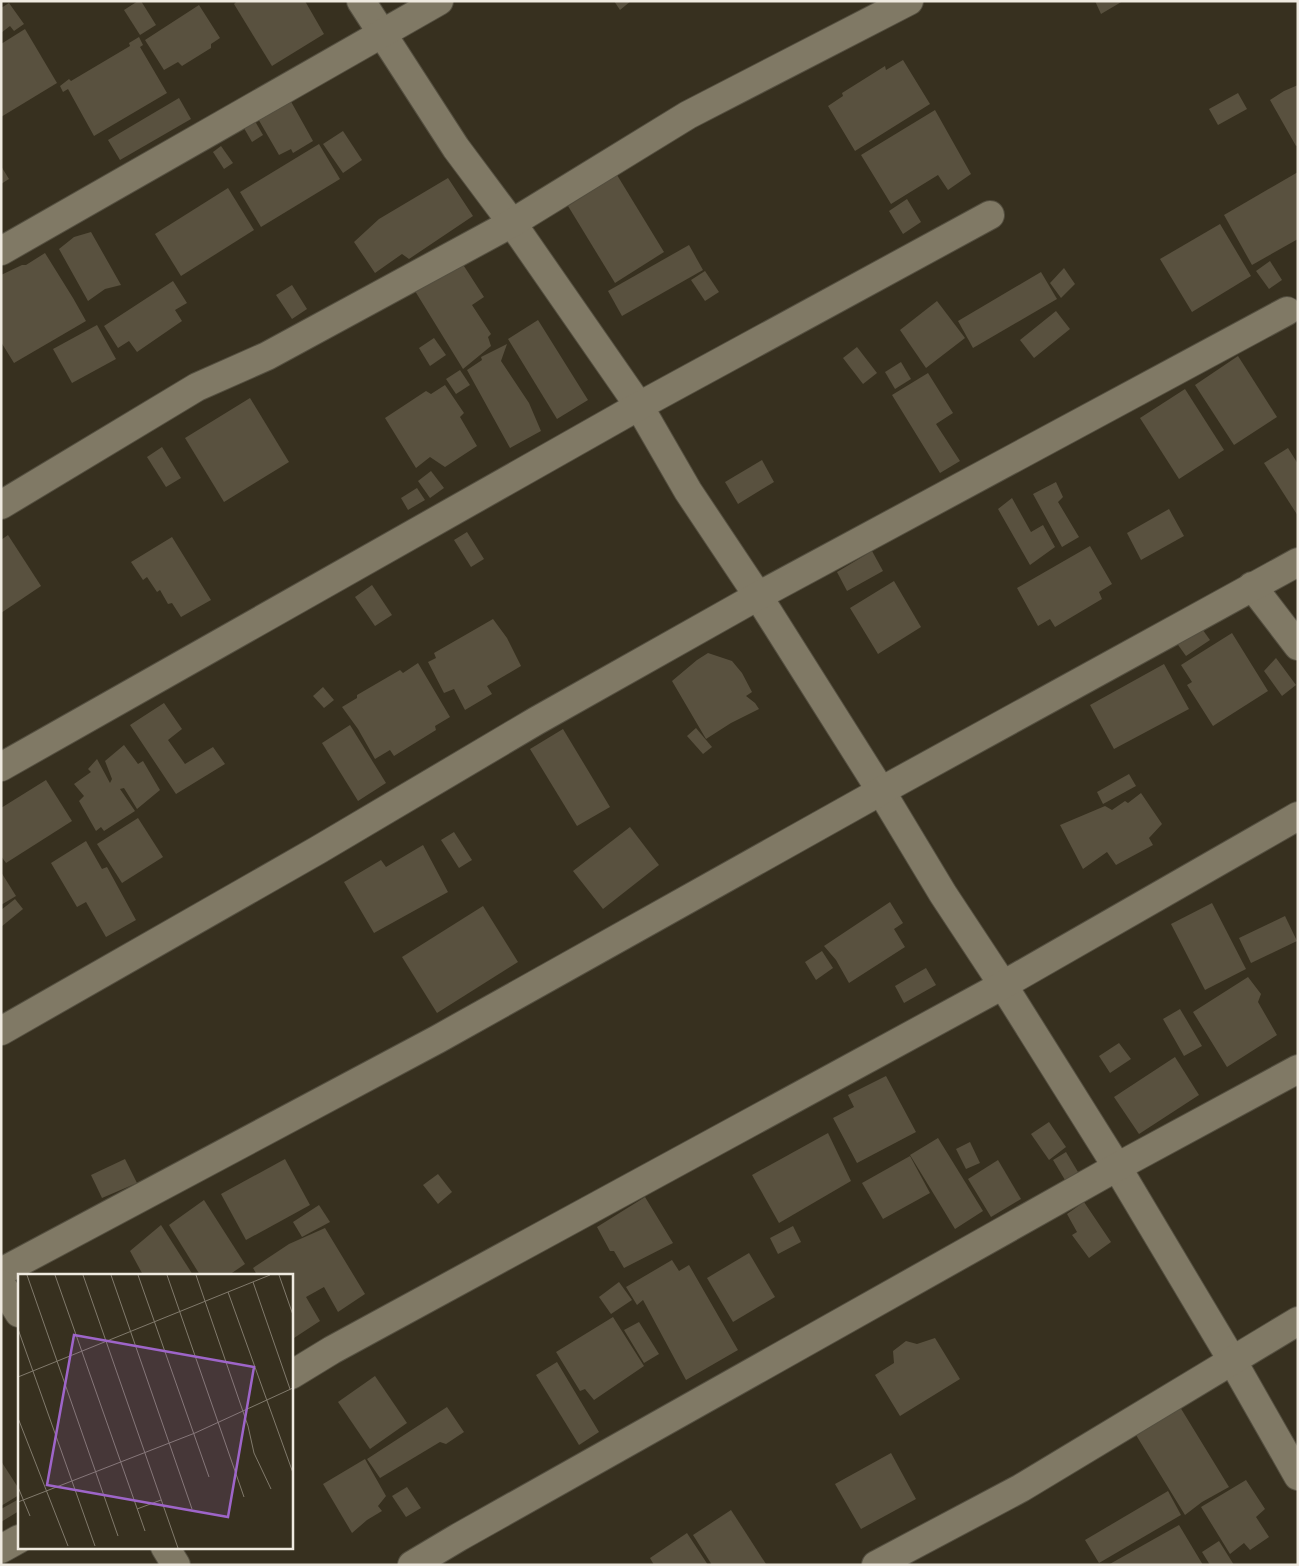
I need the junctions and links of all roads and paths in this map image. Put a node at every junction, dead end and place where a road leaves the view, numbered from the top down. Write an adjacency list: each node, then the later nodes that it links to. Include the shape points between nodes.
1 (362, 1): 4 (street)
2 (439, 1): 4 (street)
3 (909, 1): 6 (street, via 688,115)
4 (383, 34): 6 (street, via 456,148); 7 (street)
5 (990, 215): 9 (street)
6 (512, 223): 9 (street); 10 (street, via 267,356 197,387)
7 (1, 251)
8 (1287, 311): 13 (street)
9 (639, 406): 13 (street, via 688,490); 15 (street)
10 (1, 505)
11 (1298, 562): 12 (street)
12 (1252, 586): 14 (street); 16 (street)
13 (758, 596): 16 (street); 19 (street)
14 (1298, 646)
15 (1, 767)
16 (881, 791): 18 (street); 22 (street, via 438,1039)
17 (1298, 816): 18 (street)
18 (1003, 985): 21 (street); 27 (street)
19 (1, 1031)
20 (1298, 1069): 21 (street)
21 (1117, 1167): 26 (street); 33 (street)
22 (1, 1272)
23 (1, 1284): 24 (street)
24 (18, 1311)
25 (1298, 1321): 26 (street)
26 (1232, 1360): 28 (street); 34 (street, via 1022,1488)
27 (292, 1374)
28 (1298, 1476)
29 (18, 1540): 31 (street)
30 (166, 1548): 32 (street)
31 (1, 1549)
32 (176, 1565)
33 (412, 1565)
34 (876, 1565)

